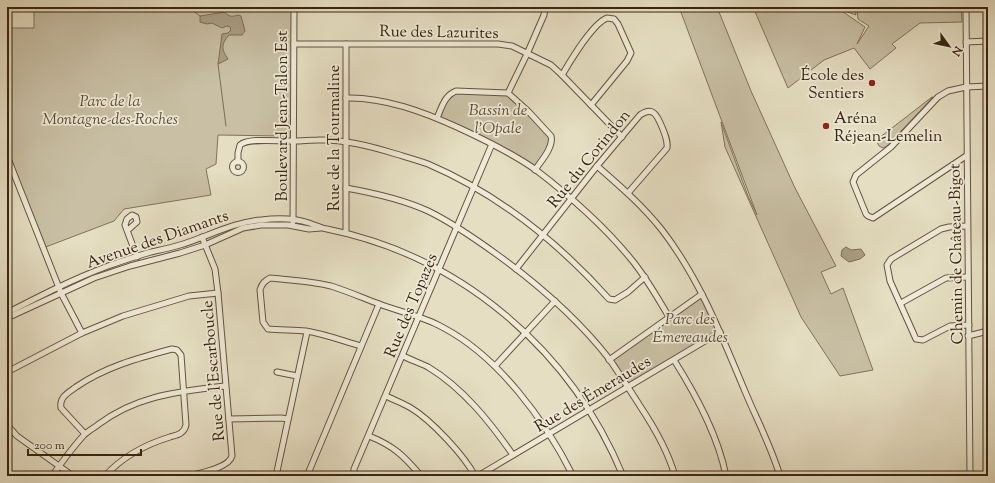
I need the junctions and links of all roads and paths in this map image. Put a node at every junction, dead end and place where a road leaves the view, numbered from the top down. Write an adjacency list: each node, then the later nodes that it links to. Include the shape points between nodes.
1 (294, 7): 6 (street, Boulevard Jean-Talon Est)
2 (545, 7): 8 (street)
3 (966, 7): 5 (street, Chemin de Château-Bigot)
4 (988, 41): 5 (street)
5 (966, 42): 10 (street, Chemin de Château-Bigot)
6 (294, 44): 7 (street, Rue des Lazurites); 17 (street, Boulevard Jean-Talon Est)
7 (346, 44): 8 (street, Rue des Lazurites, via 498,44 512,46); 13 (street, Rue de la Tourmaline)
8 (527, 54): 9 (street, Rue des Lazurites, via 551,65); 12 (street)
9 (562, 75): 14 (street, Rue des Lazurites); 14 (street, via 596,26 607,18 614,19 631,53)
10 (966, 86): 11 (street); 21 (street, Chemin de Château-Bigot); 21 (street, via 948,90 938,97 891,147 856,175 853,182 866,214 873,218)
11 (988, 86)
12 (508, 93): 15 (street, via 450,93 442,103); 24 (street, via 551,136 550,146)
13 (346, 98): 15 (street, via 402,106); 18 (street, Rue de la Tourmaline)
14 (591, 105): 16 (street, Rue des Lazurites)
15 (437, 118): 19 (street)
16 (622, 137): 23 (street, Rue du Corindon); 27 (street, Rue du Corindon, via 640,115 649,111 657,116 667,139 667,148)
17 (294, 141): 18 (street); 22 (street, via 248,141 239,149); 29 (street, Boulevard Jean-Talon Est)
18 (346, 142): 25 (street, via 377,148 427,164); 26 (street, Rue de la Tourmaline)
19 (492, 144): 24 (street); 25 (street, Rue des Topazes)
20 (7, 156): 44 (street)
21 (966, 156): 31 (street, Chemin de Château-Bigot)
22 (238, 162)
23 (597, 166): 27 (street); 28 (street, Rue du Corindon)
24 (535, 170): 28 (street)
25 (474, 187): 32 (street, Rue des Topazes); 36 (street)
26 (346, 188): 32 (street, via 400,201 428,211); 35 (street, Rue de la Tourmaline)
27 (628, 193): 47 (street, via 662,230)
28 (571, 199): 36 (street, Rue du Corindon); 42 (street, via 612,237)
29 (294, 220): 30 (street, Boulevard Jean-Talon Est); 33 (street, Avenue des Diamants); 37 (street, Avenue des Diamants, via 259,220 242,223)
30 (293, 226): 33 (street, Avenue des Diamants); 38 (street, Avenue des Diamants, via 261,225 243,228)
31 (967, 226): 43 (street, Chemin de Château-Bigot); 49 (street, via 940,229 891,259 887,264 890,281)
32 (456, 227): 40 (street, Rue des Topazes); 41 (street)
33 (322, 228): 35 (street, Avenue des Diamants)
34 (128, 230): 39 (street)
35 (346, 233): 40 (street, Avenue des Diamants, via 401,251)
36 (543, 234): 41 (street, Rue du Corindon); 42 (street, via 584,271 609,299 615,300)
37 (202, 237): 38 (street, Rue de l'Escarboucle); 39 (street, Avenue des Diamants, via 179,246)
38 (205, 244): 45 (street, Avenue des Diamants, via 111,272); 46 (street, Rue de l'Escarboucle, via 215,269)
39 (137, 256): 44 (street, Avenue des Diamants)
40 (439, 269): 52 (street, Rue des Topazes); 60 (street, Avenue des Diamants, via 482,296)
41 (516, 269): 48 (street)
42 (645, 277): 53 (street)
43 (968, 277): 49 (street, via 946,278); 55 (street, Chemin de Château-Bigot)
44 (59, 287): 45 (street); 51 (street, Avenue des Diamants)
45 (61, 293): 54 (street, Avenue des Diamants); 59 (street)
46 (218, 293): 59 (street, via 189,296 143,309); 70 (street, Rue de l'Escarboucle)
47 (702, 294): 53 (street); 58 (street)
48 (554, 301): 60 (street); 64 (street, via 584,330)
49 (901, 303): 55 (street, via 918,340 923,340 950,326)
50 (379, 304): 52 (street); 57 (street, via 330,286 270,278 265,280 260,290 265,326 268,329); 62 (street)
51 (7, 313)
52 (419, 317): 63 (street, Rue des Topazes); 66 (street, via 456,334)
53 (669, 317): 64 (street)
54 (7, 318)
55 (968, 325): 61 (street, Chemin de Château-Bigot)
56 (988, 331): 61 (street)
57 (307, 332): 62 (street); 69 (street)
58 (720, 332): 65 (street, Rue des Émeraudes); 97 (street)
59 (82, 333): 67 (street)
60 (526, 333): 66 (street); 74 (street, Avenue des Diamants, via 560,371)
61 (968, 336): 98 (street, Chemin de Château-Bigot)
62 (361, 346): 88 (street)
63 (403, 356): 73 (street, Rue des Topazes); 81 (street, via 427,367 451,385 488,422)
64 (609, 360): 71 (street)
65 (674, 360): 71 (street, Rue des Émeraudes); 96 (street, via 705,417)
66 (495, 366): 79 (street, via 529,404)
67 (7, 372)
68 (277, 372): 69 (street)
69 (297, 376): 76 (street)
70 (225, 386): 72 (street); 75 (street, Rue de l'Escarboucle)
71 (628, 387): 74 (street, Rue des Émeraudes); 95 (street, via 662,444)
72 (184, 391): 78 (street, via 121,409); 78 (street, via 181,355 172,348 112,367 87,380 61,400 61,408); 85 (street, via 186,425 183,432 135,451)
73 (386, 396): 80 (street, Rue des Topazes); 91 (street, via 411,408 426,420 458,452)
74 (589, 410): 79 (street, Rue des Émeraudes); 94 (street, Avenue des Diamants, via 605,436)
75 (229, 419): 76 (street); 86 (street, Rue de l'Escarboucle, via 231,460 225,465)
76 (288, 419): 87 (street)
77 (7, 424): 82 (street, via 17,436)
78 (85, 434): 82 (street)
79 (549, 434): 81 (street, Rue des Émeraudes); 93 (street)
80 (369, 436): 89 (street, Rue des Topazes, via 354,469); 90 (street, via 396,450)
81 (513, 455): 92 (street, Rue des Émeraudes)
82 (59, 466): 83 (street); 84 (street)
83 (52, 476)
84 (73, 476)
85 (105, 476)
86 (189, 476)
87 (276, 476)
88 (307, 476)
89 (354, 476)
90 (421, 476)
91 (475, 476)
92 (478, 476)
93 (573, 476)
94 (623, 476)
95 (675, 476)
96 (726, 476)
97 (780, 476)
98 (970, 476)

